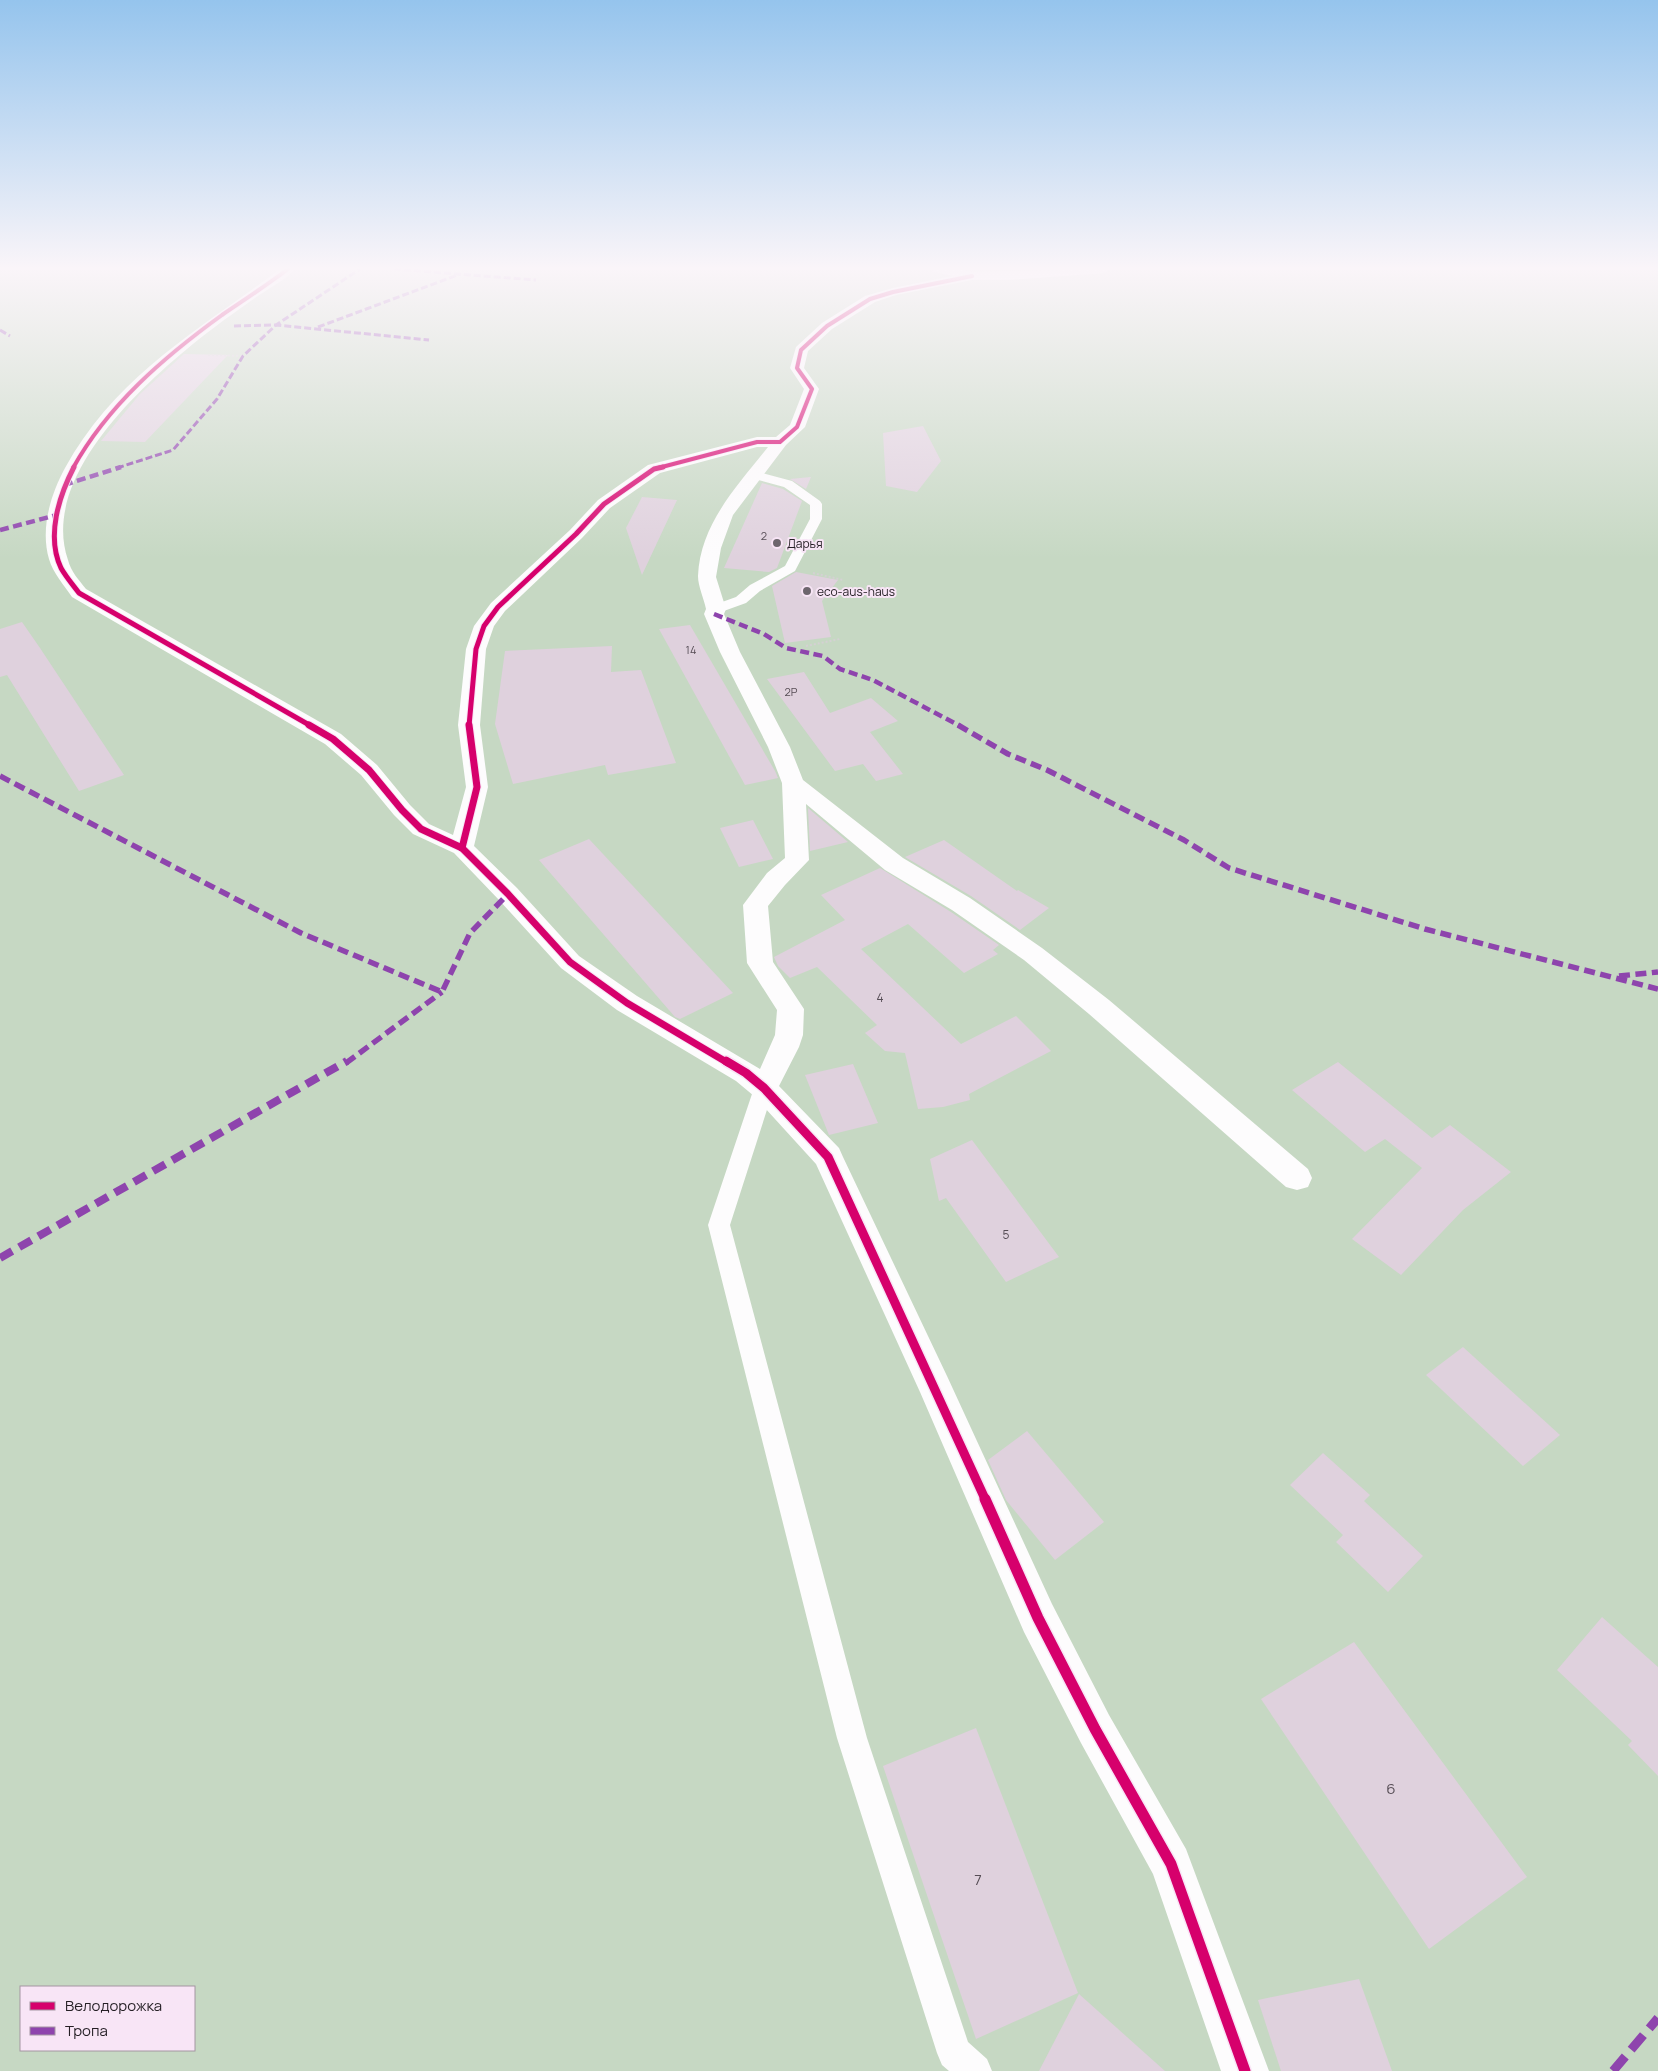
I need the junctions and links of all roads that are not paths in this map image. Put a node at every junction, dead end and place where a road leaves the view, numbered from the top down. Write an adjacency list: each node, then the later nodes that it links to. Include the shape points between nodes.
1 (158, 366): 7 (street, via 97,429 70,473 60,497 53,534 60,565 79,593 333,739 369,770 421,829)
2 (798, 366): 3 (street, via 812,389 798,427)
3 (780, 442): 4 (street); 7 (street, via 757,442 654,469 604,504 498,607 484,626 476,649 469,725 477,787)
4 (755, 476): 5 (street, via 725,514 712,548 707,578); 5 (lane, via 788,484 816,504 816,519 790,568 741,600)
5 (716, 609): 6 (street, via 714,614 730,652 779,747)
6 (793, 783): 8 (street, via 796,860 755,905 760,964 791,1009 787,1041); 9 (street, via 894,864 961,904 1033,954)
7 (462, 848): 8 (street, via 570,962 627,1003 746,1072)
8 (764, 1088): 10 (lane, via 719,1226 852,1738 954,2053); 11 (street, via 828,1157 1038,1618 1095,1729 1171,1864)
9 (1297, 1178)
10 (975, 2071)
11 (1246, 2071)

